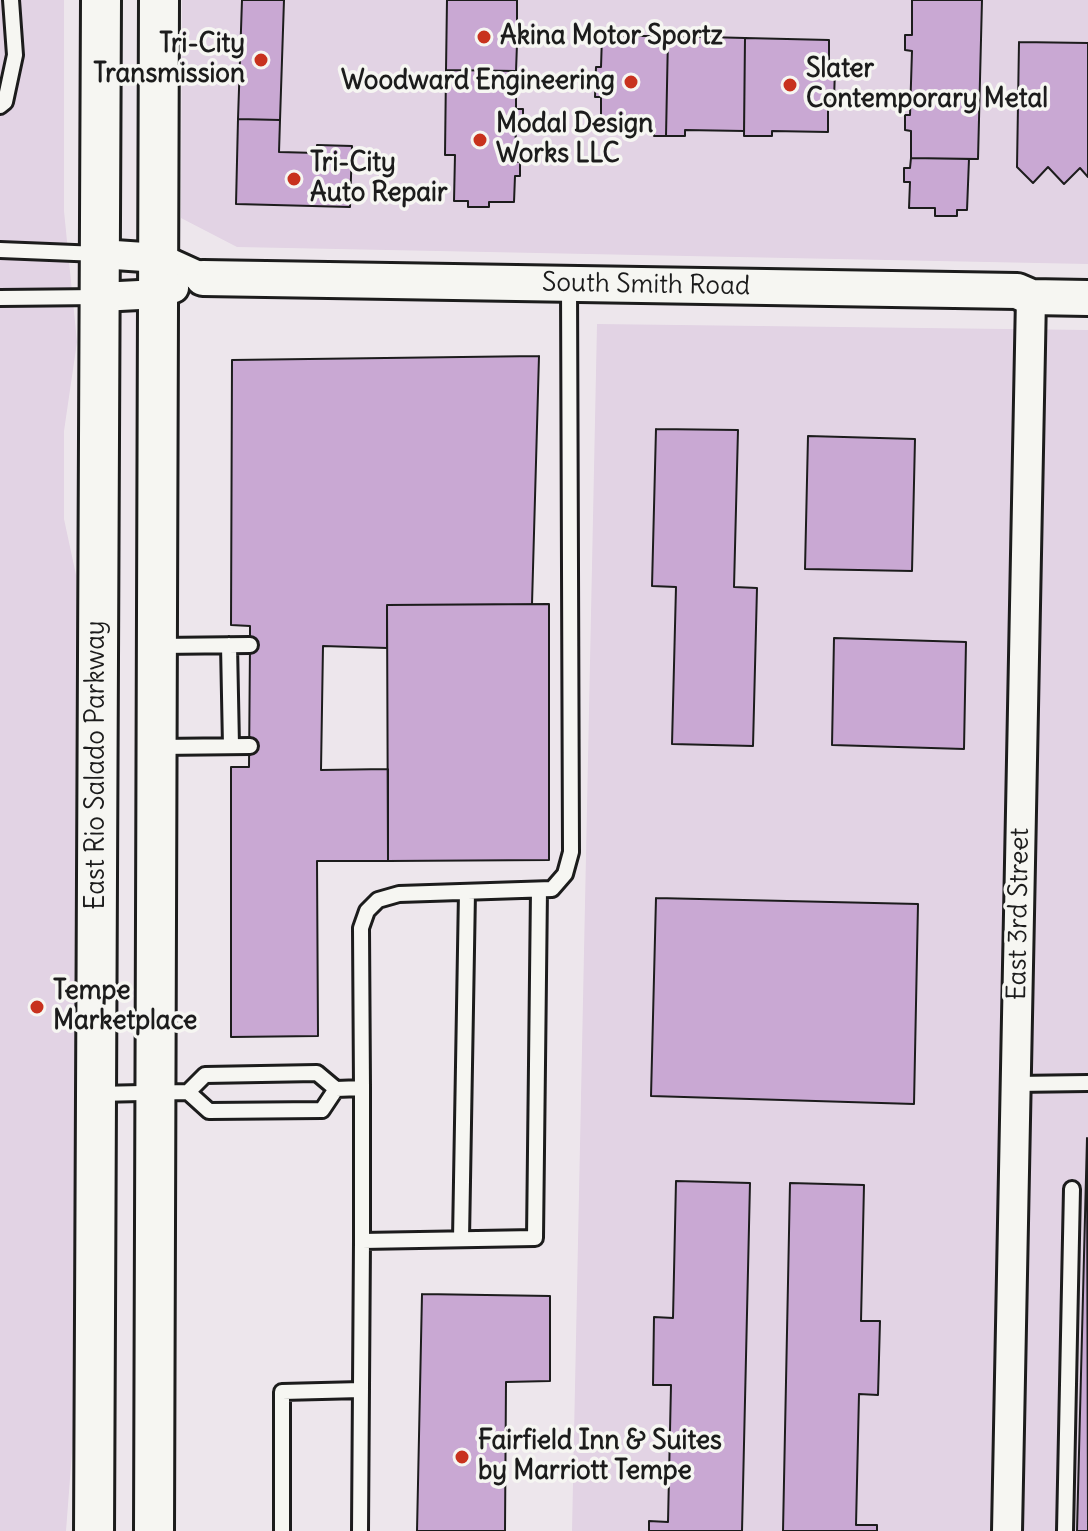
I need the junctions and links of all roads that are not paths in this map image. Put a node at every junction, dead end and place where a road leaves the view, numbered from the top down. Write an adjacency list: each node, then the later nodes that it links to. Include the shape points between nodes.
1 (11, 0): 4 (lane, via 15,55)
2 (101, 0): 6 (main road, East Rio Salado Parkway)
3 (159, 0): 7 (main road)
4 (0, 106)
5 (0, 250): 6 (lane, South Smith Road)
6 (100, 254): 7 (street, South Smith Road); 10 (main road, East Rio Salado Parkway)
7 (159, 276): 8 (street, South Smith Road); 10 (street, South Smith Road); 16 (main road)
8 (203, 278): 9 (street, South Smith Road)
9 (569, 284): 11 (street, South Smith Road, via 1017,291); 20 (lane, via 571,852 565,874 552,889)
10 (100, 297): 12 (lane, South Smith Road); 27 (main road, East Rio Salado Parkway)
11 (1031, 297): 13 (street, South Smith Road); 23 (street, East 3rd Street)
12 (0, 298)
13 (1088, 298)
14 (229, 645): 15 (lane); 16 (lane); 17 (lane)
15 (250, 645)
16 (158, 646): 19 (main road)
17 (231, 746): 18 (lane); 19 (lane)
18 (250, 746)
19 (158, 747): 26 (main road)
20 (539, 890): 21 (lane); 29 (lane, via 535,1238)
21 (467, 892): 24 (lane, via 399,894 378,900 367,911 361,928); 29 (lane)
22 (1088, 1083): 23 (lane)
23 (1015, 1084): 36 (street, East 3rd Street)
24 (362, 1088): 25 (lane); 30 (lane)
25 (336, 1089): 26 (lane, via 317,1073 205,1075); 26 (lane, via 322,1110 209,1111)
26 (173, 1093): 27 (lane); 33 (main road)
27 (96, 1094): 32 (main road, East Rio Salado Parkway)
28 (1072, 1189): 37 (lane)
29 (461, 1239): 30 (lane)
30 (362, 1241): 31 (lane)
31 (361, 1390): 34 (lane, via 282,1392); 35 (lane)
32 (94, 1531)
33 (154, 1531)
34 (282, 1531)
35 (360, 1531)
36 (1007, 1531)
37 (1065, 1531)

